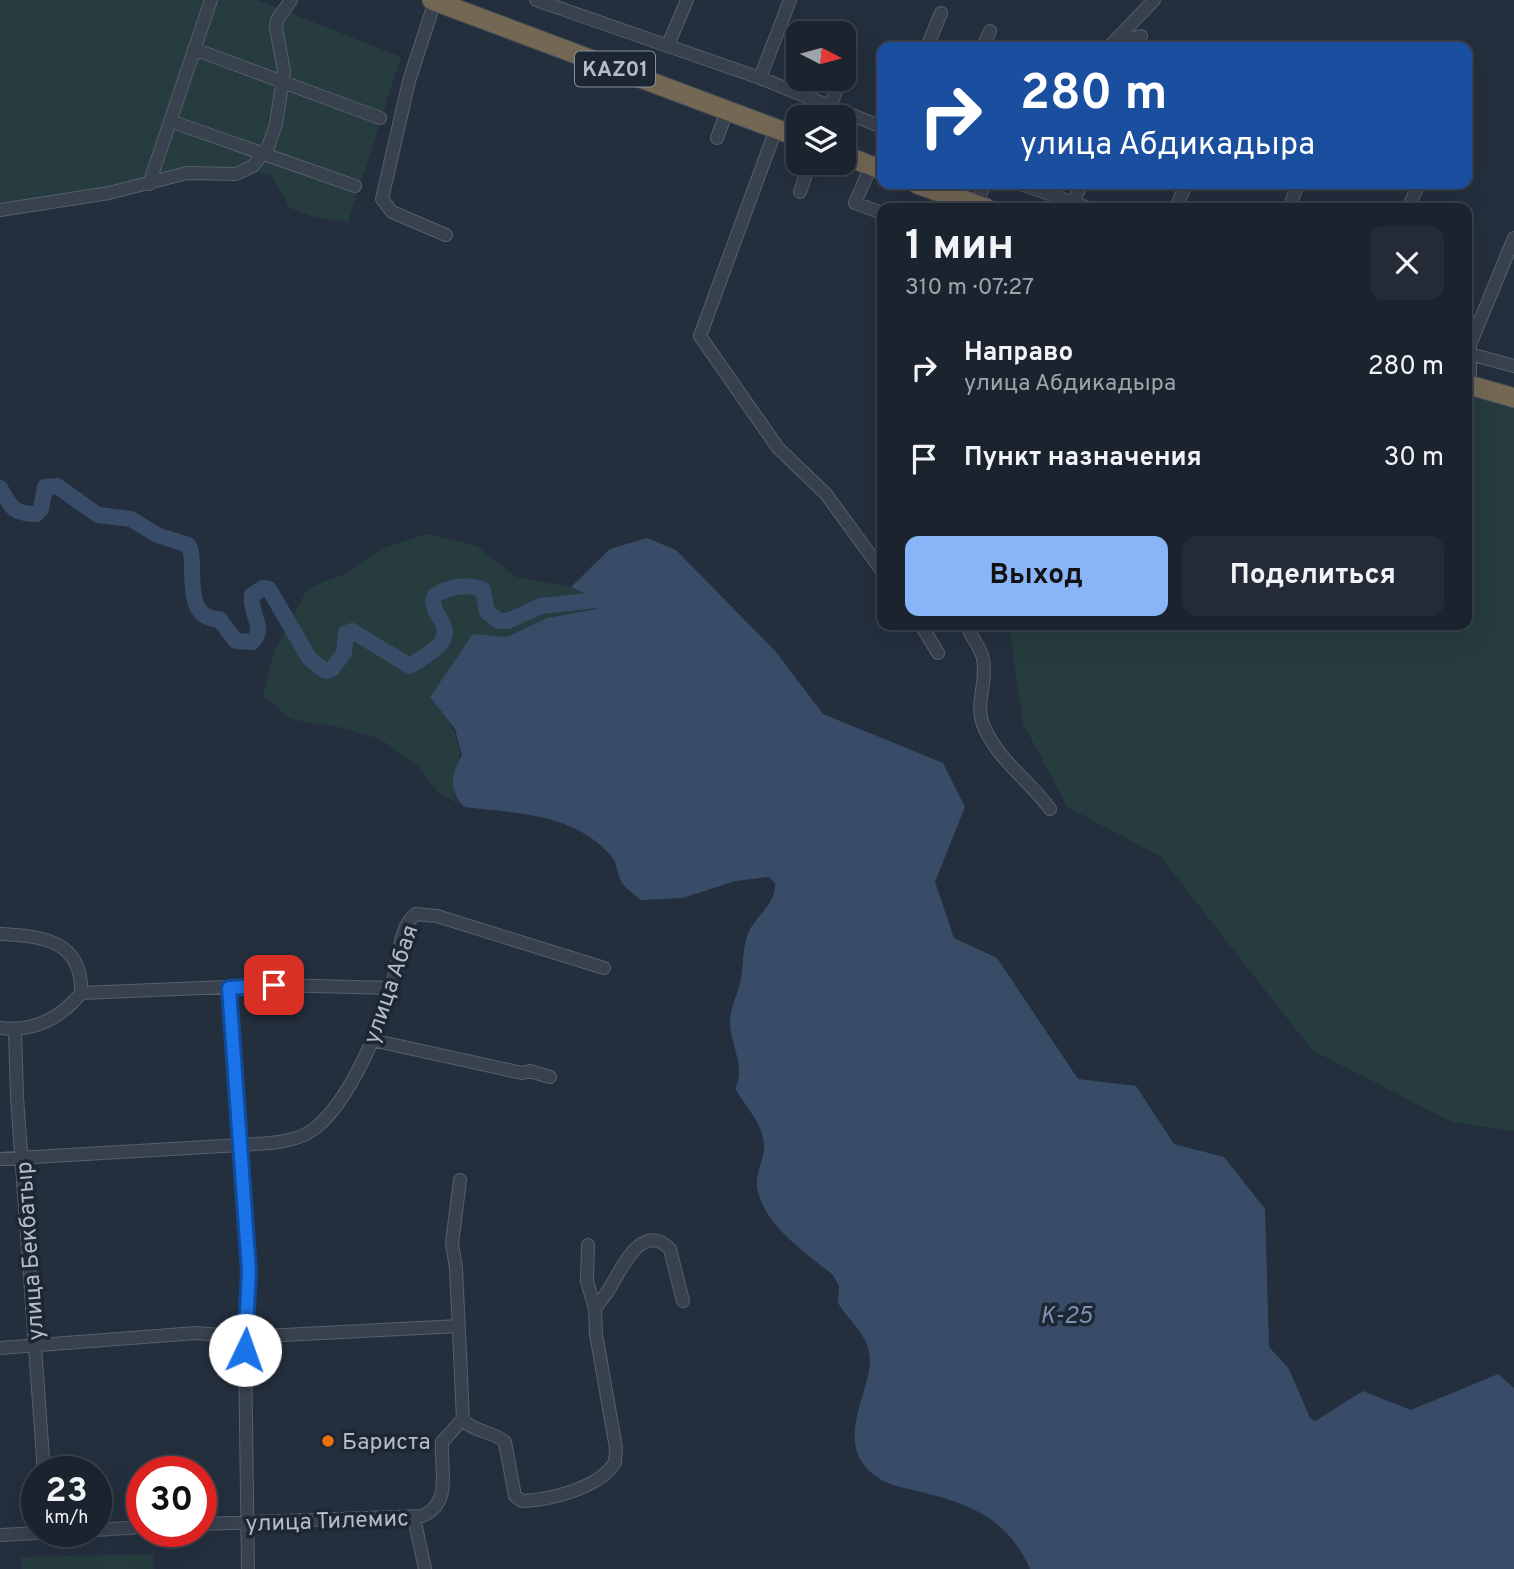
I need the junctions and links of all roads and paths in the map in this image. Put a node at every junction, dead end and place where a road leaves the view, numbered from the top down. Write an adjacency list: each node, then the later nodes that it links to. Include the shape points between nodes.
1 (211, 0): 18 (street)
2 (291, 0): 20 (street, via 276,28)
3 (536, 0): 9 (street)
4 (583, 0): 9 (street)
5 (687, 0): 17 (street)
6 (790, 0): 19 (street)
7 (1154, 0): 15 (street)
8 (433, 1): 22 (highway, KАZ01); 43 (street, via 382,199 392,212)
9 (572, 12): 17 (street)
10 (941, 13): 13 (street)
11 (990, 31): 14 (street)
12 (1142, 36): 16 (street)
13 (929, 42)
14 (985, 42)
15 (1114, 42)
16 (1123, 42)
17 (668, 45): 19 (street)
18 (194, 49): 20 (street); 25 (street)
19 (760, 78): 21 (street)
20 (283, 81): 24 (street); 30 (street, via 276,124)
21 (828, 105)
22 (727, 111): 27 (highway, KАZ01); 29 (street)
23 (856, 116): 26 (street)
24 (380, 118)
25 (170, 121): 30 (street); 34 (street)
26 (877, 125)
27 (776, 129): 28 (highway, KАZ01); 50 (street, via 700,336 778,448 825,495)
28 (786, 133)
29 (717, 138)
30 (264, 153): 34 (street, via 244,172 187,173); 35 (street)
31 (856, 160): 32 (highway)
32 (876, 168): 42 (street, via 855,203)
33 (806, 175): 38 (street)
34 (149, 184): 41 (street)
35 (355, 186)
36 (930, 189): 39 (highway)
37 (1033, 189): 40 (street)
38 (800, 192)
39 (965, 203)
40 (1068, 203)
41 (0, 210)
42 (877, 211)
43 (446, 235)
44 (1514, 238): 45 (street)
45 (1472, 341)
46 (1472, 354): 47 (street)
47 (1514, 366)
48 (1472, 385): 49 (highway)
49 (1514, 398)
50 (877, 564)
51 (924, 630): 53 (street)
52 (970, 630): 54 (street, via 983,657 979,711 984,728 1004,760 1031,783)
53 (938, 653)
54 (1050, 809)
55 (0, 934): 59 (street, via 28,934 70,952 80,974)
56 (604, 968): 58 (street, улица Абая, via 421,913 410,917 406,926)
57 (229, 988): 58 (street); 59 (street); 64 (street)
58 (392, 988): 62 (street, улица Абая)
59 (81, 993): 61 (street, via 51,1020)
60 (0, 1028): 61 (street)
61 (15, 1030): 65 (street, улица Бекбатыр)
62 (372, 1040): 63 (street); 64 (street, улица Абая, via 345,1090 313,1129 277,1142)
63 (550, 1077)
64 (240, 1145): 65 (street, улица Абая); 72 (street, via 249,1271)
65 (23, 1157): 66 (street, улица Абая); 73 (street, улица Бекбатыр)
66 (0, 1159)
67 (460, 1180): 71 (street, via 452,1243)
68 (588, 1245): 70 (street, via 587,1281)
69 (683, 1301): 70 (street, via 670,1249 652,1241 629,1254)
70 (595, 1309): 75 (street, via 616,1448 611,1469 575,1489 522,1501 515,1496 505,1442)
71 (459, 1326): 72 (street); 75 (street)
72 (246, 1337): 73 (street, via 196,1333); 78 (street)
73 (36, 1345): 74 (street); 76 (street, улица Бекбатыр)
74 (0, 1348)
75 (463, 1419): 77 (street, улица Тилемис, via 442,1442 441,1501 428,1514)
76 (43, 1456)
77 (414, 1518): 78 (street, улица Тилемис); 83 (street)
78 (248, 1522): 79 (street, улица Тилемис); 82 (street)
79 (217, 1523)
80 (21, 1534): 81 (street)
81 (0, 1535)
82 (248, 1569)
83 (425, 1569)

